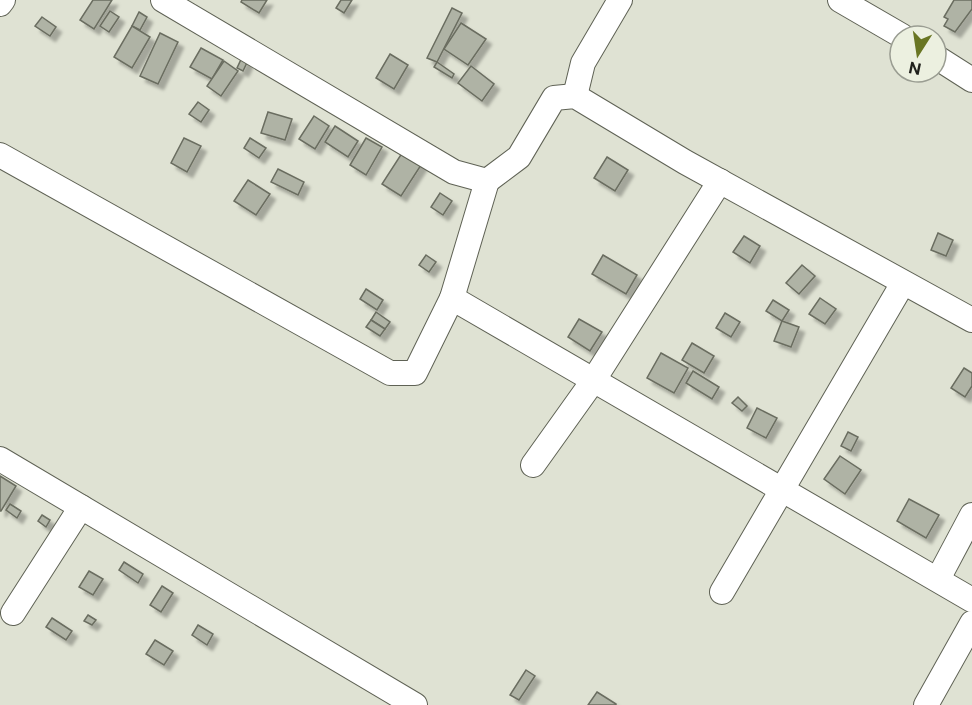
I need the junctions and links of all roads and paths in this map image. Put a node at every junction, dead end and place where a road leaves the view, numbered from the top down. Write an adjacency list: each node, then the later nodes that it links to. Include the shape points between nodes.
1 (3, 0): 5 (street)
2 (163, 0): 11 (street, via 454,172)
3 (840, 0): 6 (street)
4 (616, 2): 9 (street, via 583,63)
5 (0, 4)
6 (888, 28)
7 (948, 65): 8 (street)
8 (972, 80)
9 (575, 96): 11 (street, via 554,98 519,157); 12 (street)
10 (0, 155): 14 (street, via 390,373 415,373)
11 (488, 181): 14 (street)
12 (720, 181): 13 (street); 16 (street)
13 (903, 283): 15 (street); 19 (street)
14 (452, 298): 16 (street)
15 (972, 320)
16 (593, 381): 18 (street); 19 (street)
17 (0, 459): 20 (street)
18 (533, 465)
19 (782, 489): 22 (street); 23 (street)
20 (81, 507): 25 (street); 27 (street)
21 (972, 515): 22 (street)
22 (938, 579): 24 (street)
23 (722, 592)
24 (972, 600)
25 (13, 614)
26 (972, 623): 28 (street)
27 (415, 705)
28 (926, 705)

